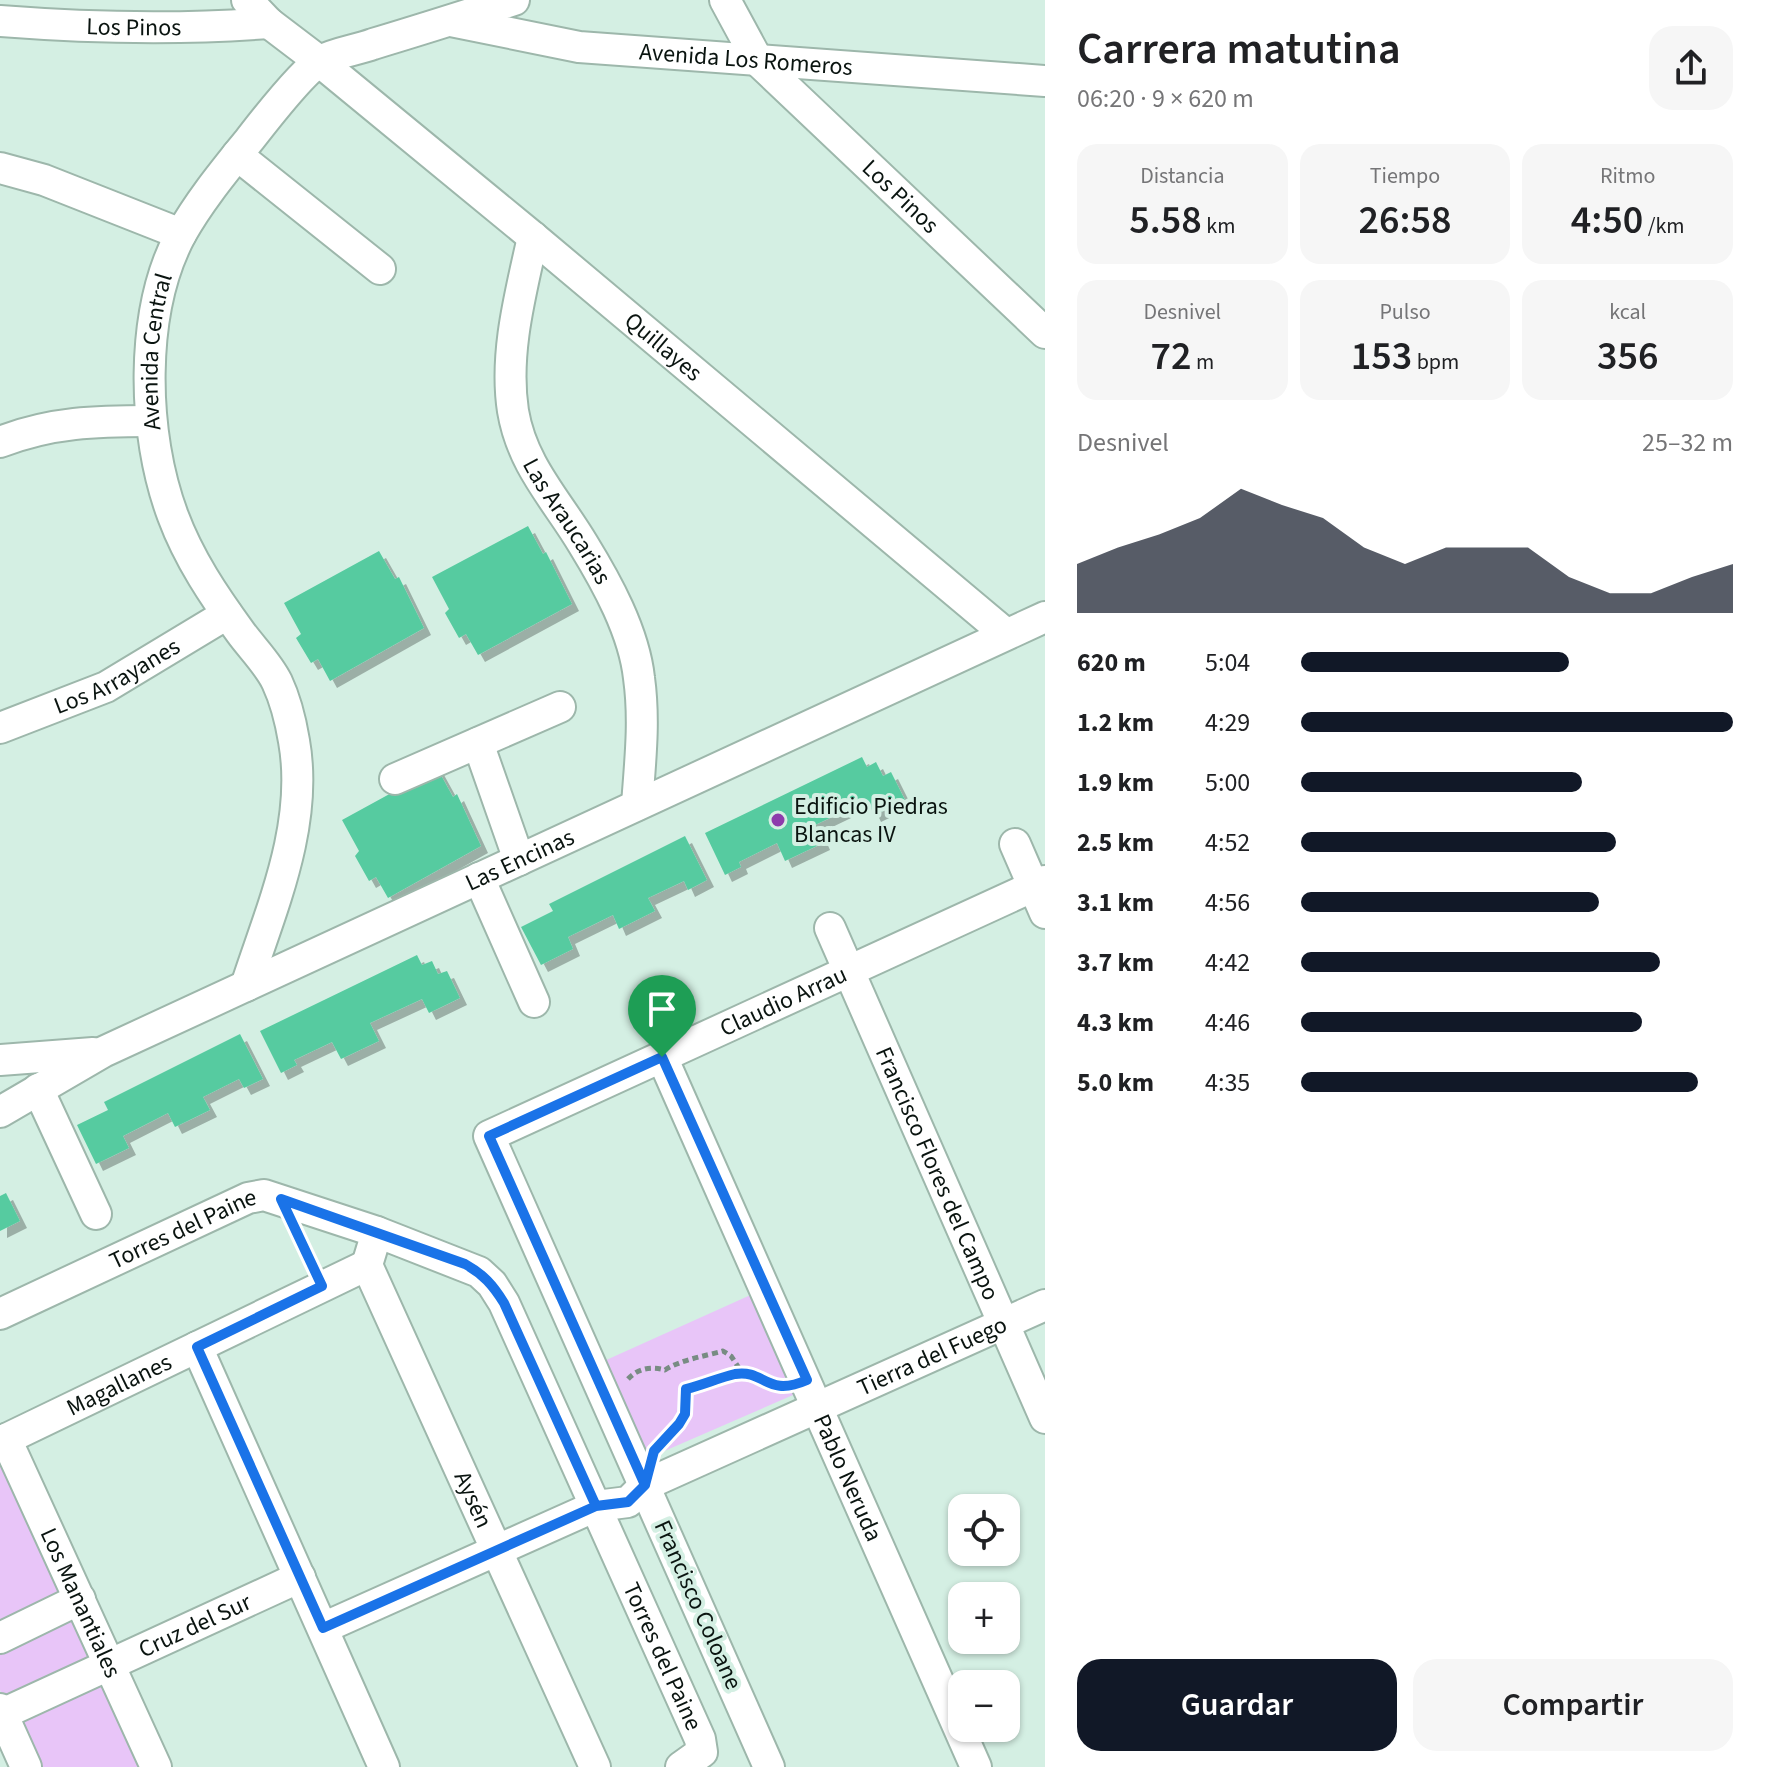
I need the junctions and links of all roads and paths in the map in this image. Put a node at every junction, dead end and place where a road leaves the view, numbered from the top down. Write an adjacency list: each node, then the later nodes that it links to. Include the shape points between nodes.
1 (247, 0): 6 (street)
2 (514, 0): 4 (street)
3 (725, 0): 8 (street, Los Pinos)
4 (449, 20): 7 (street); 8 (street, Avenida Los Romeros, via 579,47)
5 (0, 21): 6 (street, Los Pinos, via 197,29)
6 (269, 23): 7 (street)
7 (319, 61): 10 (street, Avenida Central); 13 (street, Quillayes)
8 (758, 61): 9 (street, Avenida Los Romeros); 15 (street, Los Pinos)
9 (1045, 81)
10 (237, 155): 12 (street, Avenida Central); 14 (street)
11 (0, 168): 12 (street)
12 (181, 234): 16 (street, Avenida Central, via 157,307)
13 (533, 237): 20 (street, Quillayes); 25 (street, Las Araucarias, via 512,350 513,409 523,451 584,545 629,638 639,675 643,730)
14 (380, 269)
15 (1045, 333)
16 (151, 421): 17 (street, via 32,429); 18 (street, Avenida Central, via 172,515 197,569)
17 (0, 442)
18 (227, 614): 22 (street, Los Arrayanes, via 106,687); 32 (street, Avenida Central, via 277,681 294,741 298,779 293,833)
19 (1045, 617): 20 (street, Las Encinas)
20 (1006, 634): 25 (street, Las Encinas)
21 (560, 707): 23 (street)
22 (0, 728)
23 (478, 743): 24 (street); 27 (street)
24 (395, 779)
25 (637, 805): 27 (street, Las Encinas)
26 (1015, 844): 29 (street, Claudio Arrau)
27 (519, 860): 28 (street, Las Encinas)
28 (479, 878): 32 (street, Las Encinas); 33 (street)
29 (1041, 894): 31 (street, Claudio Arrau)
30 (830, 928): 31 (street, Francisco Flores del Campo)
31 (849, 971): 35 (street, Claudio Arrau); 47 (street, Francisco Flores del Campo)
32 (246, 986): 34 (street, Las Encinas)
33 (534, 1002)
34 (103, 1052): 36 (street); 37 (street, Las Encinas)
35 (662, 1057): 39 (street, Claudio Arrau); 51 (street, Pablo Neruda)
36 (0, 1060)
37 (38, 1089): 38 (street, Las Encinas); 41 (street)
38 (0, 1112)
39 (489, 1136): 49 (street, Francisco Coloane)
40 (281, 1199): 42 (street, Torres del Paine); 44 (path); 46 (street, Torres del Paine, via 248,1198)
41 (96, 1214)
42 (377, 1232): 43 (street); 55 (street, Torres del Paine, via 465,1264 492,1284)
43 (367, 1265): 44 (street, Magallanes); 56 (street, Aysén)
44 (322, 1286): 48 (street, Magallanes)
45 (1045, 1305): 47 (street, Tierra del Fuego)
46 (0, 1314)
47 (1003, 1324): 51 (street, Tierra del Fuego); 52 (street, Francisco Flores del Campo)
48 (197, 1347): 53 (street, Magallanes); 57 (street)
49 (593, 1371): 50 (path, via 610,1370 628,1379 642,1370 665,1370 723,1351); 54 (street, Francisco Coloane)
50 (743, 1375): 51 (path); 54 (path, via 686,1389 685,1414 654,1451)
51 (812, 1394): 54 (street, Tierra del Fuego); 69 (street, Pablo Neruda)
52 (1045, 1418)
53 (3, 1440): 58 (street, Los Manantiales)
54 (645, 1485): 55 (street, via 628,1502); 68 (street, Francisco Coloane)
55 (596, 1506): 56 (street); 67 (street, Torres del Paine, via 702,1746 699,1756)
56 (497, 1551): 59 (street); 66 (street, Aysén)
57 (300, 1577): 59 (street); 61 (street, Cruz del Sur)
58 (80, 1599): 60 (street); 61 (street, Los Manantiales)
59 (323, 1628): 65 (street)
60 (0, 1638)
61 (111, 1665): 62 (street, Cruz del Sur); 64 (street, Los Manantiales)
62 (1, 1712): 63 (street)
63 (26, 1767)
64 (156, 1767)
65 (384, 1767)
66 (595, 1767)
67 (681, 1767)
68 (769, 1767)
69 (976, 1767)

